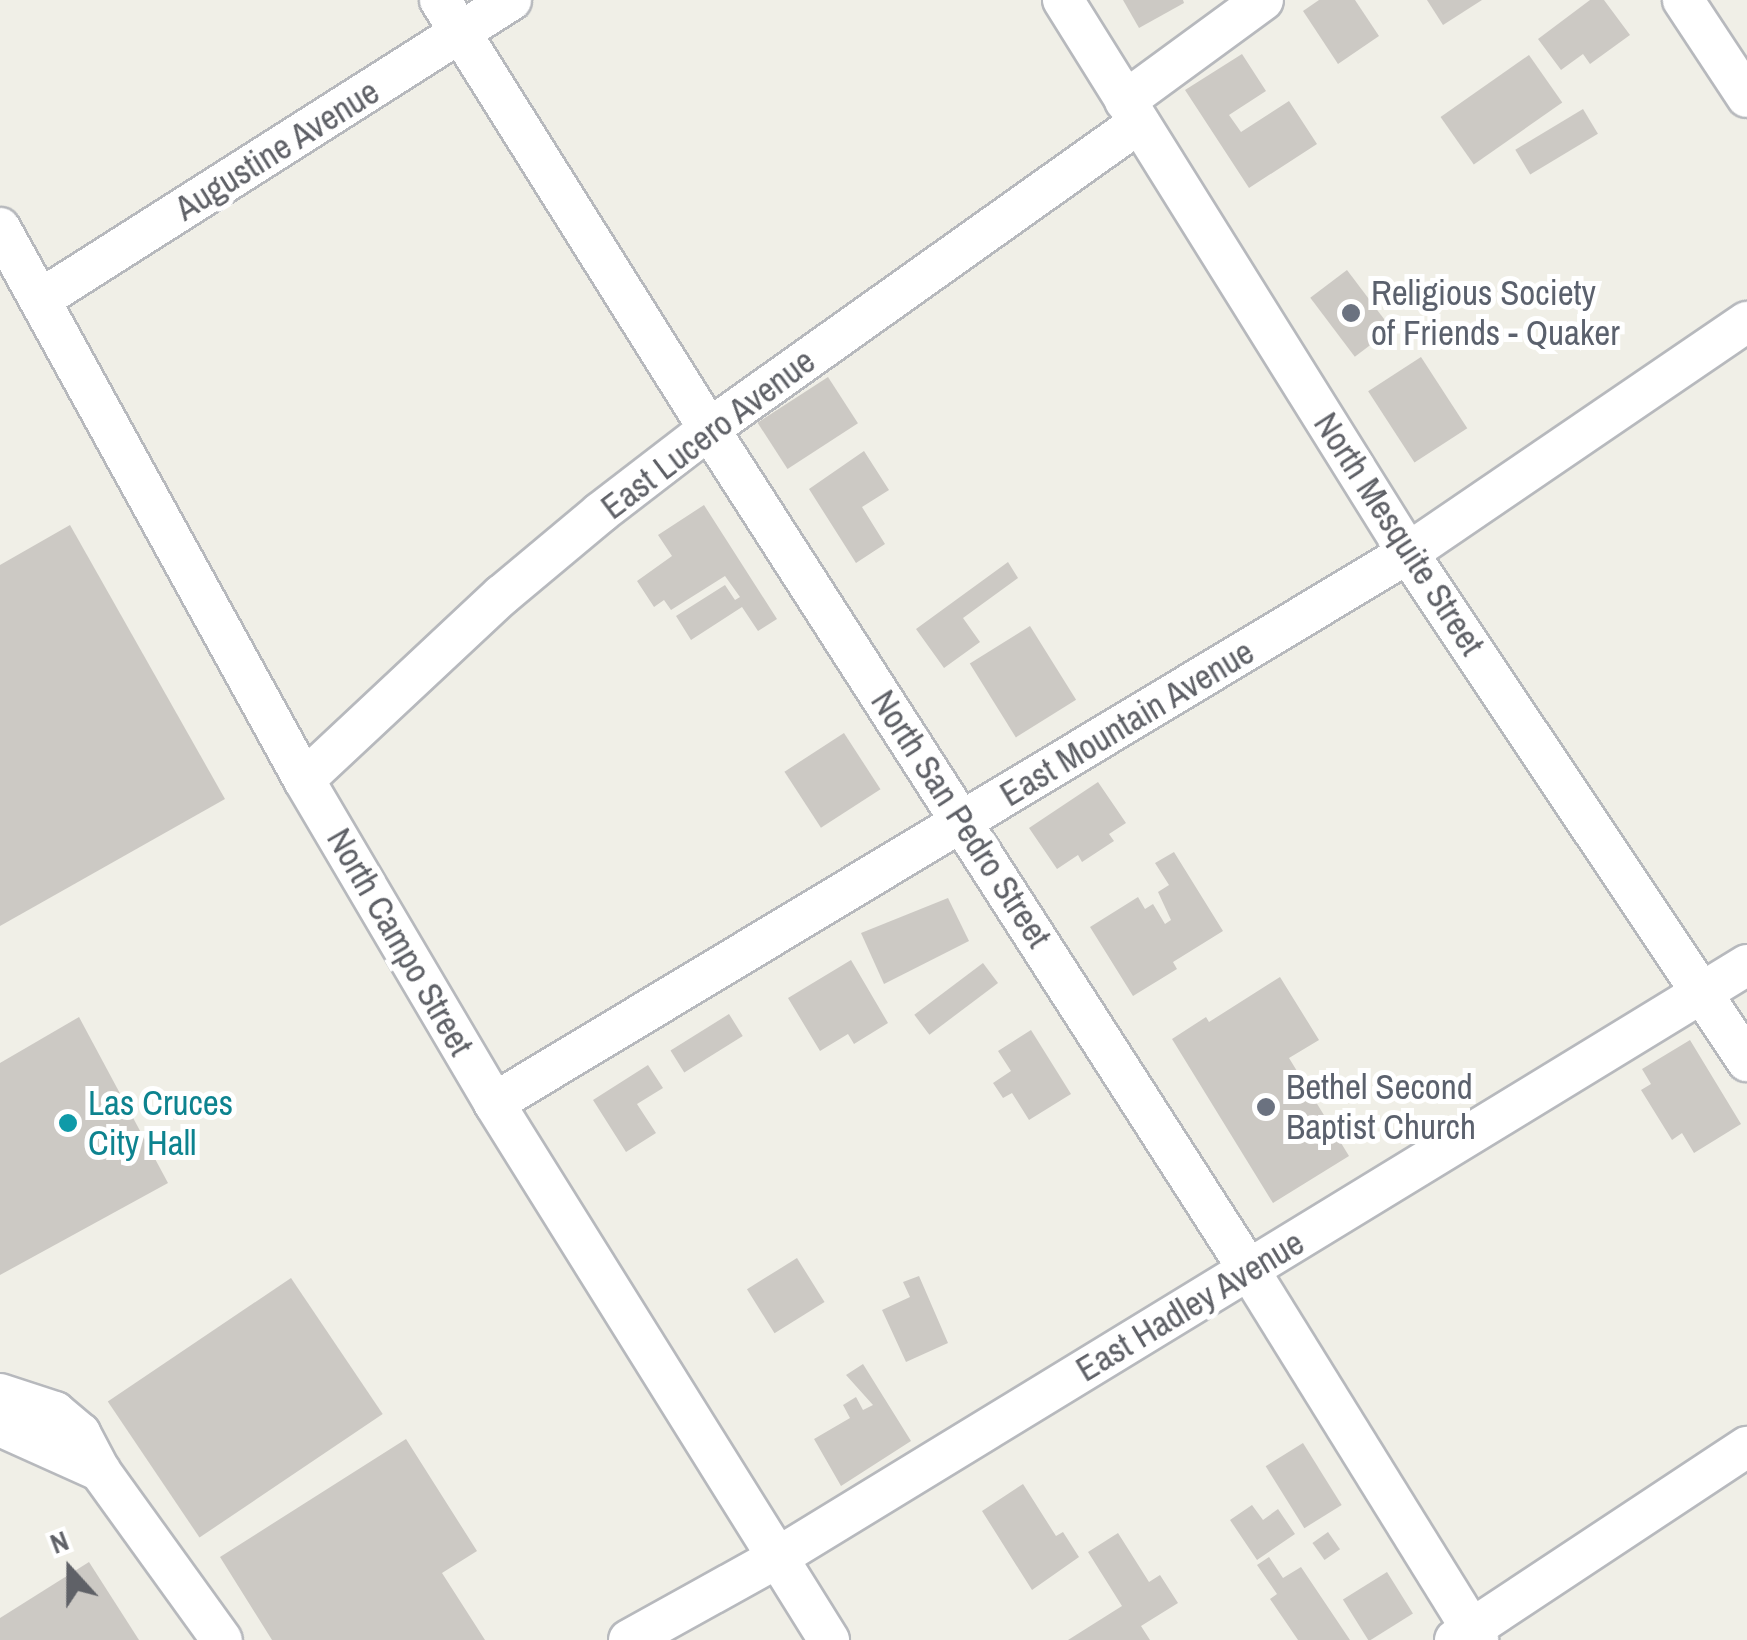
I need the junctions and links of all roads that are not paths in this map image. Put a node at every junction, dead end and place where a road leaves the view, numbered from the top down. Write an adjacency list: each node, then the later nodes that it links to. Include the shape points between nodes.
1 (511, 0): 5 (street, Augustine Avenue)
2 (1064, 0): 7 (street, North Mesquite Street)
3 (1262, 0): 7 (street, East Lucero Avenue)
4 (1683, 0): 6 (street)
5 (451, 16): 9 (street, Augustine Avenue); 11 (street, North San Pedro Street)
6 (1747, 97)
7 (1132, 112): 11 (street, East Lucero Avenue); 12 (street, North Mesquite Street)
8 (0, 228): 9 (street, North Campo Street)
9 (42, 299): 13 (street, North Campo Street)
10 (1747, 322): 12 (street, East Mountain Avenue)
11 (709, 429): 13 (street, East Lucero Avenue, via 502,595); 14 (street, North San Pedro Street)
12 (1408, 554): 14 (street, East Mountain Avenue); 16 (street, North Mesquite Street)
13 (304, 780): 18 (street, North Campo Street)
14 (963, 821): 18 (street, East Mountain Avenue); 19 (street, North San Pedro Street)
15 (1747, 965): 16 (street, East Hadley Avenue)
16 (1702, 993): 17 (street, North Mesquite Street); 19 (street, East Hadley Avenue)
17 (1747, 1060)
18 (494, 1104): 24 (street, North Campo Street)
19 (1249, 1270): 24 (street, East Hadley Avenue); 25 (street, North San Pedro Street)
20 (0, 1394): 23 (street, via 55,1412 80,1433)
21 (0, 1426): 23 (street)
22 (1747, 1447): 25 (street)
23 (100, 1471): 26 (street)
24 (775, 1559): 27 (street, East Hadley Avenue); 28 (street, North Campo Street)
25 (1468, 1636)
26 (222, 1640)
27 (630, 1640)
28 (829, 1640)

